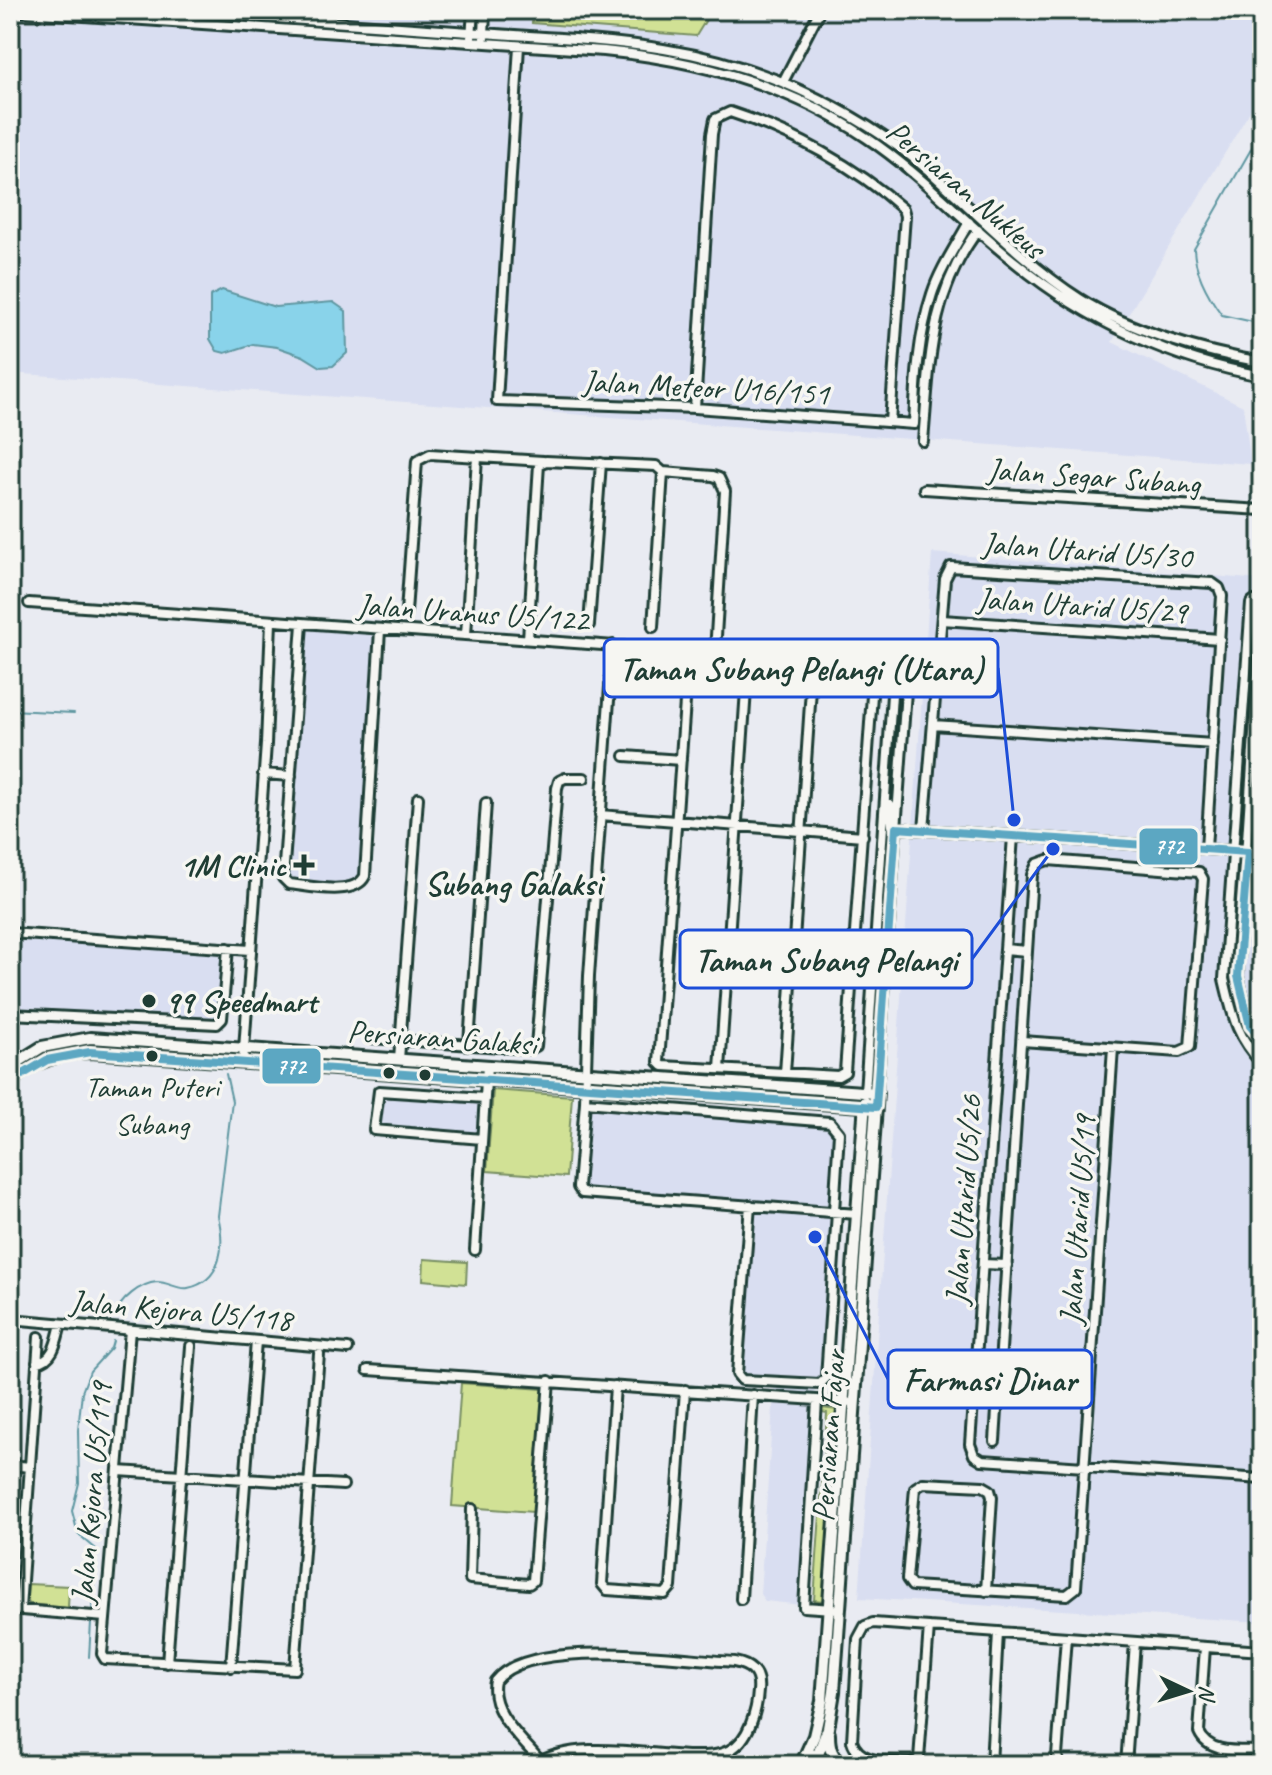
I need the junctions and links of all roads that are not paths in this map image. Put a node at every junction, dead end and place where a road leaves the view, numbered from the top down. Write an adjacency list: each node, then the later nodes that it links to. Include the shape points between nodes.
1 (167, 10): 8 (street, Persiaran Nukleus)
2 (473, 10): 8 (street)
3 (485, 10): 7 (street)
4 (820, 10): 11 (street)
5 (10, 11): 6 (street, Persiaran Nukleus)
6 (92, 14): 8 (street, Persiaran Nukleus)
7 (484, 33): 8 (street, Persiaran Nukleus); 9 (street); 11 (street, Persiaran Nukleus, via 647,45 729,63)
8 (471, 38): 9 (street, Persiaran Nukleus)
9 (483, 44): 10 (street, Persiaran Nukleus)
10 (519, 46): 12 (street, Persiaran Nukleus, via 648,56 763,86 865,136); 16 (street, Jalan Meteor U16/151, via 497,401)
11 (783, 82): 14 (street, Persiaran Nukleus, via 870,127 1080,299 1137,326)
12 (969, 222): 13 (street, Persiaran Nukleus); 17 (street, Jalan Meteor U16/151, via 932,295 922,333 914,424)
13 (978, 230): 15 (street, Persiaran Nukleus, via 1036,279 1101,321 1186,356); 18 (street, via 962,252 938,307)
14 (1262, 362)
15 (1262, 376)
16 (695, 408): 17 (street, Jalan Meteor U16/151); 17 (street, via 712,134 715,119 730,112 802,142 860,175 903,209)
17 (890, 422)
18 (923, 441)
19 (477, 457): 20 (street); 27 (street, via 430,454 417,461); 35 (street)
20 (543, 462): 21 (street); 36 (street)
21 (601, 463): 22 (street, via 656,466); 32 (street)
22 (663, 472): 33 (street); 39 (street, via 719,478 725,491)
23 (924, 489): 24 (street, Jalan Segar Subang)
24 (1262, 510)
25 (1262, 601): 64 (street, via 1251,603)
26 (29, 603): 30 (street, Jalan Uranus U5/122)
27 (406, 612)
28 (1262, 614): 65 (street)
29 (942, 620): 37 (street, Jalan Utarid U5/29); 37 (street, Jalan Utarid U5/30, via 947,570 958,566 1212,583 1222,596); 45 (street)
30 (271, 622): 31 (street, Jalan Uranus U5/122); 50 (street)
31 (302, 624): 34 (street, Jalan Uranus U5/122); 51 (street)
32 (589, 625)
33 (653, 627)
34 (380, 630): 35 (street, Jalan Uranus U5/122); 51 (street, via 365,876 358,885 289,884 283,878)
35 (466, 635): 36 (street, Jalan Uranus U5/122)
36 (528, 639): 38 (street, Jalan Uranus U5/122)
37 (1220, 639): 47 (street)
38 (613, 645): 39 (street, Jalan Uranus U5/122); 55 (street)
39 (715, 652): 40 (street, Jalan Uranus U5/122)
40 (813, 659): 41 (street, Jalan Uranus U5/122); 60 (street)
41 (894, 665): 46 (street, Persiaran Fajar); 58 (street, Persiaran Fajar, via 907,677)
42 (668, 670): 49 (street, via 687,674)
43 (747, 675): 57 (street)
44 (873, 681): 61 (street)
45 (933, 725): 47 (street); 59 (street)
46 (889, 744): 58 (street, via 889,820); 66 (street, Persiaran Fajar)
47 (1213, 744): 63 (street)
48 (625, 756): 49 (street)
49 (681, 760): 56 (street)
50 (263, 774): 51 (street); 70 (street)
51 (291, 776)
52 (584, 778): 77 (street, via 565,778 557,788 536,1046)
53 (418, 798): 74 (street)
54 (486, 803): 77 (street)
55 (600, 815): 56 (street); 86 (street)
56 (676, 821): 57 (street); 85 (street, via 661,1064)
57 (737, 826): 60 (street); 85 (street)
58 (896, 828): 59 (street); 66 (street, via 887,840); 92 (street, Persiaran Fajar)
59 (924, 830): 62 (street)
60 (801, 831): 61 (street); 87 (street)
61 (863, 836): 87 (street, via 845,1072)
62 (1013, 836): 63 (street); 69 (street, Jalan Utarid U5/26)
63 (1206, 849): 64 (street)
64 (1232, 851): 65 (street); 82 (street, via 1224,979 1235,1025)
65 (1248, 852): 75 (street, via 1238,976 1250,1026)
66 (877, 914): 91 (street, Persiaran Fajar)
67 (10, 933): 68 (street)
68 (228, 948): 70 (street); 72 (street, via 222,1019 210,1025)
69 (1005, 949): 71 (street); 101 (street, Jalan Utarid U5/26)
70 (250, 950): 78 (street)
71 (1027, 951): 76 (street); 79 (street, via 1037,864 1048,860 1194,870 1203,879 1190,1047 1179,1052)
72 (10, 1014)
73 (371, 1038): 74 (street)
74 (401, 1039): 77 (street); 80 (street)
75 (1262, 1040)
76 (1022, 1041): 79 (street); 102 (street)
77 (469, 1043)
78 (244, 1048): 80 (main road, Persiaran Galaksi); 81 (street); 84 (main road, Persiaran Galaksi, via 90,1038 42,1047)
79 (1113, 1048): 122 (street, Jalan Utarid U5/19)
80 (399, 1060): 83 (main road, Persiaran Galaksi)
81 (243, 1063): 88 (main road, Persiaran Galaksi); 89 (main road, Persiaran Galaksi, via 70,1053 43,1061)
82 (1262, 1064)
83 (487, 1066): 86 (main road, Persiaran Galaksi); 88 (street)
84 (10, 1067)
85 (720, 1069): 87 (street)
86 (587, 1072): 90 (street); 91 (main road, Persiaran Galaksi)
87 (785, 1073)
88 (486, 1080): 90 (main road, Persiaran Galaksi); 93 (street)
89 (10, 1082)
90 (586, 1085): 94 (street); 95 (main road, Persiaran Galaksi)
91 (865, 1092): 92 (main road, Persiaran Galaksi); 95 (main road, Persiaran Fajar)
92 (877, 1093): 95 (main road, Persiaran Fajar)
93 (485, 1098): 96 (street); 96 (street, via 379,1091 374,1130)
94 (585, 1102): 97 (street, via 578,1187 582,1193); 98 (street, via 830,1122 839,1133)
95 (870, 1107): 99 (main road, Persiaran Fajar); 118 (main road, Persiaran Fajar)
96 (482, 1139): 100 (street)
97 (750, 1205): 98 (street); 98 (street, via 737,1374 742,1380 820,1384 826,1378)
98 (836, 1212): 99 (street)
99 (857, 1214): 118 (main road, Persiaran Fajar)
100 (475, 1250)
101 (983, 1264): 102 (street); 122 (street, Jalan Utarid U5/26, via 970,1444 974,1455 982,1460)
102 (1007, 1265): 119 (street)
103 (10, 1319): 104 (street, Jalan Kejora U5/118)
104 (61, 1324): 105 (street, Jalan Kejora U5/118); 111 (street, via 50,1356)
105 (130, 1330): 107 (street, Jalan Kejora U5/118); 123 (street, Jalan Kejora U5/119)
106 (39, 1337): 111 (street)
107 (256, 1341): 109 (street, Jalan Kejora U5/118); 125 (street)
108 (191, 1346): 124 (street)
109 (348, 1349)
110 (319, 1354): 127 (street)
111 (37, 1362): 121 (street)
112 (368, 1370): 113 (street)
113 (549, 1381): 114 (street); 129 (street, via 534,1577 529,1584 470,1579)
114 (615, 1386): 115 (street); 115 (street, via 602,1584 607,1590 665,1594 671,1587)
115 (685, 1390): 116 (street)
116 (753, 1395): 117 (street); 131 (street)
117 (817, 1401): 118 (street); 133 (street, via 804,1607)
118 (851, 1402): 133 (main road, Persiaran Fajar)
119 (995, 1441)
120 (10, 1465): 121 (street)
121 (30, 1467): 132 (street)
122 (1084, 1467): 126 (street); 130 (street, Jalan Utarid U5/19, via 1076,1588 1067,1595)
123 (118, 1471): 124 (street); 134 (street, Jalan Kejora U5/119)
124 (181, 1475): 125 (street); 141 (street)
125 (245, 1479): 127 (street); 142 (street)
126 (1262, 1479)
127 (309, 1483): 128 (street); 142 (street, via 295,1669)
128 (343, 1485)
129 (472, 1509)
130 (986, 1591): 130 (street, via 912,1586 907,1579 915,1488 923,1483 990,1490)
131 (741, 1599)
132 (15, 1609): 134 (street)
133 (836, 1609): 143 (main road, Persiaran Fajar); 145 (main road)
134 (105, 1617): 141 (street, Jalan Kejora U5/119, via 105,1659)
135 (929, 1627): 135 (street, via 873,1623 858,1639 854,1747 868,1759 919,1759); 136 (street)
136 (998, 1632): 137 (street); 151 (street)
137 (1066, 1637): 138 (street); 152 (street)
138 (1135, 1642): 139 (street); 153 (street)
139 (1205, 1647): 140 (street); 144 (street, via 1199,1732 1204,1743)
140 (1262, 1651)
141 (167, 1663): 142 (street)
142 (231, 1667)
143 (828, 1728): 145 (main road, Persiaran Fajar); 150 (main road, via 833,1757)
144 (1262, 1751)
145 (814, 1758): 148 (main road); 149 (street)
146 (665, 1760): 147 (street, via 575,1750); 147 (street, via 707,1756 738,1744 752,1721 758,1694 759,1682 747,1665 579,1653 513,1666 495,1681 494,1699)
147 (537, 1763)
148 (801, 1765)
149 (837, 1765)
150 (843, 1765)
151 (991, 1765)
152 (1060, 1765)
153 (1126, 1765)

